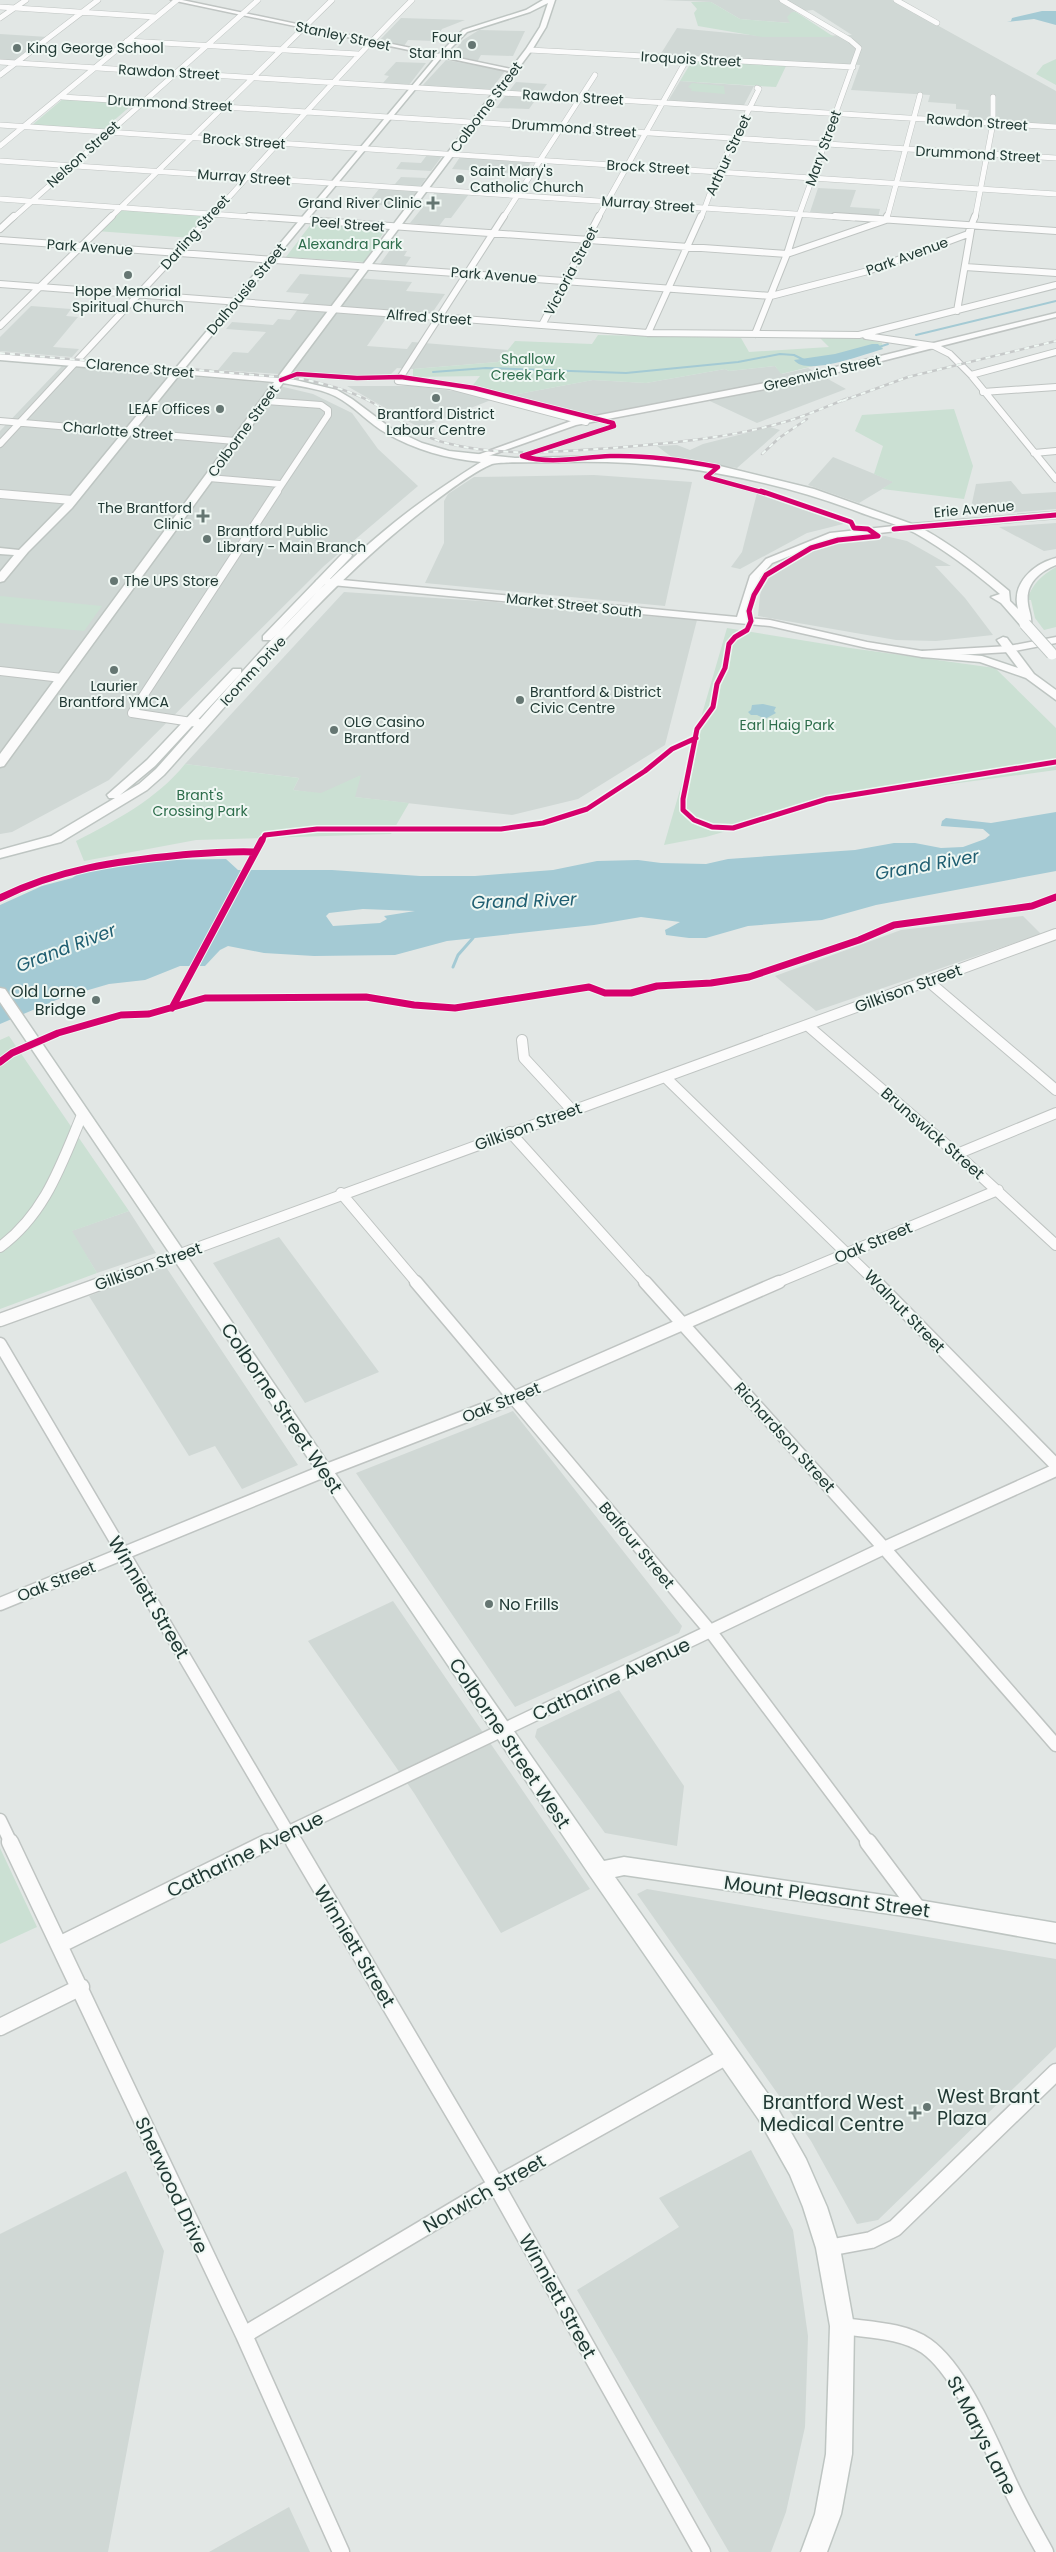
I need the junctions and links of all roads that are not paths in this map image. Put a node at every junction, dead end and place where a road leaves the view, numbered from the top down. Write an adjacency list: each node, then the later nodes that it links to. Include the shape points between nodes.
1 (26, 0): 11 (street)
2 (98, 0): 12 (street)
3 (176, 0): 13 (street, Stanley Street); 14 (street)
4 (258, 0): 13 (street, Nelson Street)
5 (332, 0): 21 (street)
6 (412, 0): 23 (street, Darling Street)
7 (550, 0): 16 (main road, Dalhousie Street); 18 (main road, Colborne Street)
8 (782, 0): 32 (street, Mary Street, via 858,46)
9 (896, 0): 19 (street)
10 (0, 7): 11 (street)
11 (15, 7): 12 (street); 15 (street)
12 (83, 12): 14 (street); 31 (street)
13 (242, 14): 21 (street, Stanley Street); 24 (street, Nelson Street)
14 (156, 17): 22 (street)
15 (0, 18)
16 (505, 18): 17 (main road, Dalhousie Street); 28 (main road, Dalhousie Street, via 465,31)
17 (530, 18): 18 (main road, Dalhousie Street); 20 (main road)
18 (546, 18): 20 (main road, Colborne Street)
19 (938, 23)
20 (543, 27): 26 (main road, Colborne Street)
21 (304, 28): 23 (street, Stanley Street); 25 (street)
22 (127, 41): 24 (street); 33 (street)
23 (370, 42): 27 (street, Darling Street); 28 (street, Stanley Street)
24 (206, 46): 25 (street); 35 (street, Nelson Street)
25 (282, 50): 27 (street); 38 (street)
26 (528, 50): 29 (street, Iroquois Street); 34 (main road, Colborne Street)
27 (358, 54): 39 (street, Darling Street)
28 (439, 57): 34 (street, Stanley Street); 40 (main road, Dalhousie Street)
29 (687, 59): 32 (street, Iroquois Street); 48 (street, Victoria Street)
30 (0, 62): 31 (street, Rawdon Street)
31 (16, 63): 33 (street, Rawdon Street); 36 (street)
32 (852, 67): 52 (street, Mary Street)
33 (96, 68): 35 (street, Rawdon Street); 44 (street)
34 (513, 70): 42 (main road, Colborne Street)
35 (173, 73): 38 (street, Rawdon Street); 47 (street, Nelson Street)
36 (0, 75)
37 (595, 75): 46 (street)
38 (254, 77): 39 (street, Rawdon Street); 49 (street)
39 (334, 82): 40 (street, Rawdon Street); 51 (street, Darling Street)
40 (414, 87): 42 (street, Rawdon Street); 53 (main road, Dalhousie Street)
41 (757, 88): 50 (street, Arthur Street)
42 (495, 92): 46 (street, Rawdon Street); 55 (main road, Colborne Street)
43 (920, 95): 54 (street)
44 (62, 97): 47 (street, Drummond Street); 58 (street)
45 (993, 97): 56 (street)
46 (580, 98): 48 (street, Rawdon Street); 60 (street)
47 (142, 101): 49 (street, Drummond Street); 61 (street, Nelson Street)
48 (664, 102): 50 (street, Rawdon Street); 62 (street, Victoria Street)
49 (224, 106): 51 (street, Drummond Street); 63 (street)
50 (750, 108): 52 (street, Rawdon Street); 64 (street, Arthur Street)
51 (308, 112): 53 (street, Drummond Street); 65 (street, Darling Street)
52 (836, 113): 54 (street, Rawdon Street); 66 (street, Mary Street)
53 (392, 117): 55 (street, Drummond Street); 68 (main road, Dalhousie Street)
54 (914, 118): 56 (street, Rawdon Street); 69 (street)
55 (475, 122): 60 (street, Drummond Street); 71 (main road, Colborne Street)
56 (993, 122): 59 (street, Rawdon Street); 70 (street)
57 (0, 125): 58 (street, Brock Street)
58 (23, 127): 61 (street, Brock Street); 67 (street)
59 (1056, 127)
60 (561, 128): 62 (street, Drummond Street); 74 (street)
61 (108, 132): 63 (street, Brock Street); 75 (street, Nelson Street)
62 (648, 133): 64 (street, Drummond Street); 76 (street, Victoria Street)
63 (193, 138): 65 (street, Brock Street); 77 (street)
64 (736, 138): 66 (street, Drummond Street); 78 (street, Arthur Street)
65 (278, 144): 68 (street, Brock Street); 79 (street, Darling Street)
66 (824, 144): 69 (street, Drummond Street); 80 (street, Mary Street)
67 (0, 146)
68 (362, 149): 71 (street, Brock Street); 81 (main road, Dalhousie Street)
69 (905, 149): 70 (street, Drummond Street); 82 (street)
70 (986, 154): 72 (street, Drummond Street); 83 (street)
71 (450, 155): 74 (street, Brock Street); 84 (main road, Colborne Street)
72 (1056, 158)
73 (0, 161): 75 (street, Murray Street)
74 (538, 161): 76 (street, Brock Street); 86 (street)
75 (70, 165): 77 (street, Murray Street); 88 (street, Nelson Street)
76 (627, 166): 78 (street, Brock Street); 89 (street, Victoria Street)
77 (159, 171): 79 (street, Murray Street); 90 (street)
78 (718, 172): 80 (street, Brock Street); 91 (street, Arthur Street)
79 (246, 177): 81 (street, Murray Street); 92 (street, Darling Street)
80 (811, 178): 82 (street, Brock Street); 93 (street, Mary Street)
81 (335, 183): 84 (street, Murray Street); 94 (main road, Dalhousie Street)
82 (895, 183): 83 (street, Brock Street); 95 (street)
83 (979, 188): 85 (street, Brock Street); 97 (street)
84 (424, 189): 86 (street, Murray Street); 96 (main road, Colborne Street)
85 (1056, 194)
86 (519, 195): 89 (street, Murray Street); 100 (street)
87 (0, 199): 88 (street, Peel Street)
88 (31, 201): 90 (street, Peel Street); 98 (street, Nelson Street)
89 (609, 201): 91 (street, Murray Street); 102 (street, Victoria Street)
90 (120, 208): 92 (street, Peel Street); 103 (street)
91 (705, 208): 93 (street, Murray Street); 104 (street, Arthur Street)
92 (212, 214): 94 (street, Peel Street); 105 (street, Darling Street)
93 (799, 214): 95 (street, Murray Street); 106 (street, Mary Street)
94 (305, 220): 96 (street, Peel Street); 107 (main road, Dalhousie Street)
95 (886, 220): 97 (street, Murray Street); 106 (street)
96 (396, 227): 100 (street, Peel Street); 108 (main road, Colborne Street)
97 (972, 228): 99 (street, Murray Street); 109 (street); 118 (street, Park Avenue, via 966,235 868,271)
98 (0, 229)
99 (1056, 231)
100 (493, 233): 102 (street, Peel Street); 111 (street)
101 (0, 240): 103 (street, Park Avenue)
102 (586, 240): 104 (street, Peel Street); 112 (street, Victoria Street)
103 (81, 246): 105 (street, Park Avenue); 115 (street)
104 (687, 247): 106 (street, Peel Street); 116 (street, Arthur Street)
105 (177, 253): 107 (street, Park Avenue); 117 (street, Darling Street)
106 (787, 254): 118 (street, Mary Street)
107 (272, 259): 108 (street, Park Avenue); 119 (main road, Dalhousie Street)
108 (366, 266): 111 (street, Park Avenue); 120 (main road, Colborne Street)
109 (965, 267): 110 (street); 121 (street)
110 (1056, 273)
111 (468, 274): 112 (street, Park Avenue); 123 (street)
112 (566, 281): 116 (street, Park Avenue); 124 (street, Victoria Street)
113 (0, 284): 115 (street, Alfred Street)
114 (1056, 285): 121 (street, Alfred Street)
115 (39, 287): 117 (street, Alfred Street); 125 (street)
116 (668, 288): 118 (street, Park Avenue); 126 (street, Arthur Street)
117 (139, 294): 119 (street, Alfred Street); 132 (street, Darling Street)
118 (771, 296): 127 (street, Mary Street)
119 (234, 302): 120 (street, Alfred Street); 133 (main road, Dalhousie Street)
120 (332, 311): 123 (street, Alfred Street); 135 (main road, Colborne Street)
121 (957, 311): 128 (street, Alfred Street)
122 (1056, 315): 129 (street, Greenwich Street)
123 (440, 318): 124 (street, Alfred Street); 140 (street, via 398,381 450,386)
124 (542, 325): 126 (street, Alfred Street)
125 (0, 326)
126 (648, 333): 127 (street, Alfred Street)
127 (755, 334): 128 (street, Alfred Street)
128 (860, 335): 129 (street, Alfred Street)
129 (934, 346): 134 (street, via 950,354); 140 (street, Greenwich Street, via 791,381)
130 (1056, 352): 134 (street)
131 (0, 357): 132 (main road, Clarence Street)
132 (75, 363): 133 (main road, Clarence Street); 141 (street, Darling Street)
133 (178, 371): 135 (main road, Clarence Street); 142 (main road, Dalhousie Street)
134 (971, 374): 137 (street)
135 (281, 380): 138 (main road, Colborne Street); 147 (main road, Clarence Street, via 334,392 354,403 372,420 377,430 404,447 424,455)
136 (1056, 387): 137 (street)
137 (983, 392): 146 (street)
138 (266, 401): 143 (main road, Colborne Street); 150 (street, via 321,405 328,410 328,415)
139 (0, 421): 141 (street, Charlotte Street)
140 (586, 422): 147 (street, Greenwich Street); 147 (street, Greenwich Street, via 554,429)
141 (20, 423): 142 (street, Charlotte Street); 144 (street, Darling Street)
142 (129, 432): 143 (street, Charlotte Street); 152 (main road, Dalhousie Street)
143 (235, 441): 148 (main road, Colborne Street)
144 (0, 444)
145 (1056, 451): 146 (street)
146 (1034, 453): 149 (street)
147 (478, 462): 153 (main road); 156 (main road, via 626,459 704,466 828,497); 157 (main road, via 522,468 627,465 699,471 754,482 819,501); 163 (main road, Icomm Drive, via 385,533)
148 (209, 478): 150 (street); 175 (main road, Colborne Street)
149 (1056, 479)
150 (280, 484): 177 (street, via 132,713)
151 (0, 494): 152 (street)
152 (72, 500): 159 (main road, Dalhousie Street)
153 (394, 514)
154 (1056, 515): 156 (main road, Erie Avenue)
155 (380, 525): 162 (main road, Icomm Drive)
156 (910, 527): 157 (main road, Erie Avenue); 164 (main road, via 970,564 1005,593)
157 (894, 529): 164 (main road, via 940,552 960,565 993,596); 165 (street, Erie Avenue, via 833,535 769,561 755,576)
158 (0, 551): 159 (main road)
159 (22, 553): 161 (main road, Dalhousie Street)
160 (1056, 561): 166 (main road, via 1034,573 1024,584 1022,601)
161 (0, 579)
162 (321, 581): 163 (street, Market Street South); 177 (main road, Icomm Drive)
163 (335, 583): 165 (street, Market Street South); 178 (main road, Icomm Drive)
164 (1005, 601): 166 (main road)
165 (741, 620): 168 (street, Market Street South)
166 (1026, 624): 172 (main road, bridge)
167 (1056, 632): 170 (street, Market Street South)
168 (827, 635): 170 (street, Market Street South, via 913,643); 171 (street, Market Street South)
169 (1056, 640): 170 (street, Market Street South)
170 (1006, 644): 171 (street, Market Street South); 174 (main road)
171 (922, 654): 174 (main road, via 982,659)
172 (1054, 657)
173 (0, 671): 175 (street)
174 (1030, 676): 176 (main road)
175 (62, 678): 179 (main road, Colborne Street)
176 (1056, 696)
177 (190, 722): 178 (street); 180 (main road, Icomm Drive, via 125,787 80,817 49,833)
178 (205, 724): 181 (main road, Icomm Drive, via 148,782 113,806 56,839)
179 (1, 759)
180 (0, 846)
181 (0, 854)
182 (1056, 934): 183 (street, Gilkison Street)
183 (928, 981): 185 (street, Gilkison Street); 188 (street)
184 (0, 992): 191 (main road, Colborne Street West)
185 (807, 1025): 187 (street, Gilkison Street); 193 (street, Brunswick Street)
186 (522, 1040): 189 (street, via 524,1058)
187 (665, 1077): 189 (street, Gilkison Street); 198 (street, Walnut Street)
188 (1056, 1090)
189 (572, 1110): 192 (street, Gilkison Street)
190 (1056, 1113): 193 (street)
191 (82, 1115): 197 (street, via 44,1200 30,1222); 199 (main road, Colborne Street West)
192 (510, 1132): 195 (street, Gilkison Street); 201 (street, Richardson Street)
193 (957, 1154): 194 (street, Brunswick Street)
194 (998, 1190): 196 (street, Brunswick Street); 198 (street, Oak Street)
195 (341, 1193): 199 (street, Gilkison Street); 203 (street, Balfour Street)
196 (1055, 1243)
197 (0, 1247)
198 (848, 1253): 201 (street, Oak Street); 204 (street, Walnut Street)
199 (178, 1254): 200 (street, Gilkison Street); 206 (main road, Colborne Street West)
200 (0, 1320)
201 (683, 1322): 203 (street, Oak Street); 207 (street, Richardson Street)
202 (0, 1344): 208 (street, Winniett Street)
203 (513, 1398): 206 (street, Oak Street); 210 (street, Balfour Street)
204 (1056, 1465)
205 (1056, 1470): 207 (street, Catharine Avenue)
206 (324, 1471): 208 (street, Oak Street); 211 (main road, Colborne Street West)
207 (884, 1548): 210 (street, Catharine Avenue); 212 (street, Richardson Street)
208 (123, 1554): 209 (street, Oak Street); 214 (street, Winniett Street)
209 (0, 1604)
210 (711, 1632): 211 (street, Catharine Avenue); 216 (street, Balfour Street)
211 (502, 1731): 214 (street, Catharine Avenue); 215 (main road, Colborne Street West)
212 (1056, 1745)
213 (0, 1820): 218 (street, Sherwood Drive)
214 (288, 1832): 218 (street, Catharine Avenue); 223 (street, Winniett Street)
215 (598, 1871): 216 (main road, Mount Pleasant Street, via 624,1866); 221 (main road, Colborne Street West)
216 (918, 1909): 217 (main road, Mount Pleasant Street)
217 (1056, 1933)
218 (60, 1945): 219 (street, Sherwood Drive)
219 (81, 1987): 220 (street); 226 (street, Sherwood Drive)
220 (0, 2027)
221 (727, 2056): 223 (street, Norwich Street); 224 (main road, Colborne Street West, via 782,2137 815,2207)
222 (1056, 2072): 224 (street, via 890,2232 866,2243)
223 (496, 2185): 226 (street, Norwich Street); 228 (street, Winniett Street)
224 (828, 2248): 225 (main road, Colborne Street West)
225 (842, 2326): 229 (main road, Colborne Street West, via 839,2454 828,2514); 230 (street, St Marys Lane, via 906,2337 926,2346 942,2360 959,2385)
226 (244, 2335): 227 (street, Sherwood Drive)
227 (341, 2552)
228 (702, 2552)
229 (814, 2552)
230 (1045, 2552)

